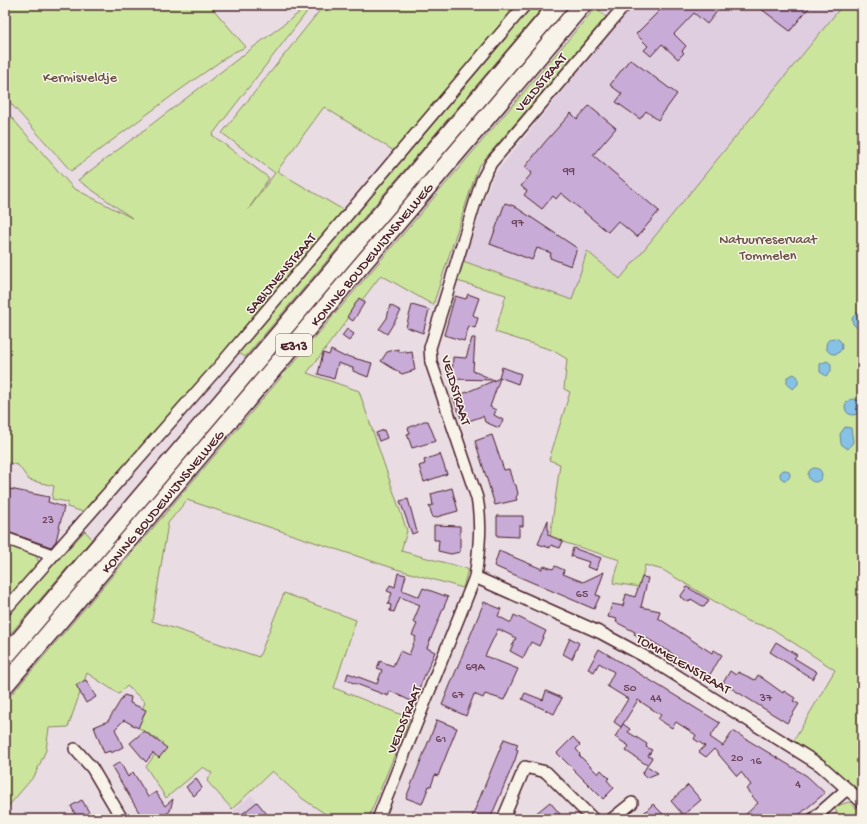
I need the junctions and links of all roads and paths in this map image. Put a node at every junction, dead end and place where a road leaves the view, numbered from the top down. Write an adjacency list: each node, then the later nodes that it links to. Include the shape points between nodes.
1 (524, 5): 6 (street, SABIJNENSTRAAT, via 217,370 135,465)
2 (558, 5): 9 (highway, KONING BOUDEWIJNSNELWEG / E313)
3 (582, 5): 10 (highway, KONING BOUDEWIJNSNELWEG / E313)
4 (625, 5): 7 (street, VELDSTRAAT, via 491,163 482,180 430,348 434,376 478,503 480,519)
5 (5, 538): 6 (street)
6 (52, 555): 8 (street, SABIJNENSTRAAT)
7 (475, 577): 12 (street, TOMMELENSTRAAT, via 601,633 655,662 820,765); 16 (street, VELDSTRAAT)
8 (5, 610)
9 (5, 657)
10 (5, 685)
11 (74, 749): 15 (street, via 92,768)
12 (847, 789): 13 (street, TOMMELENSTRAAT); 20 (street)
13 (862, 802)
14 (632, 803): 19 (street)
15 (122, 819)
16 (378, 819)
17 (503, 819): 18 (street, via 525,766 546,772)
18 (593, 819)
19 (612, 819)
20 (813, 819)

